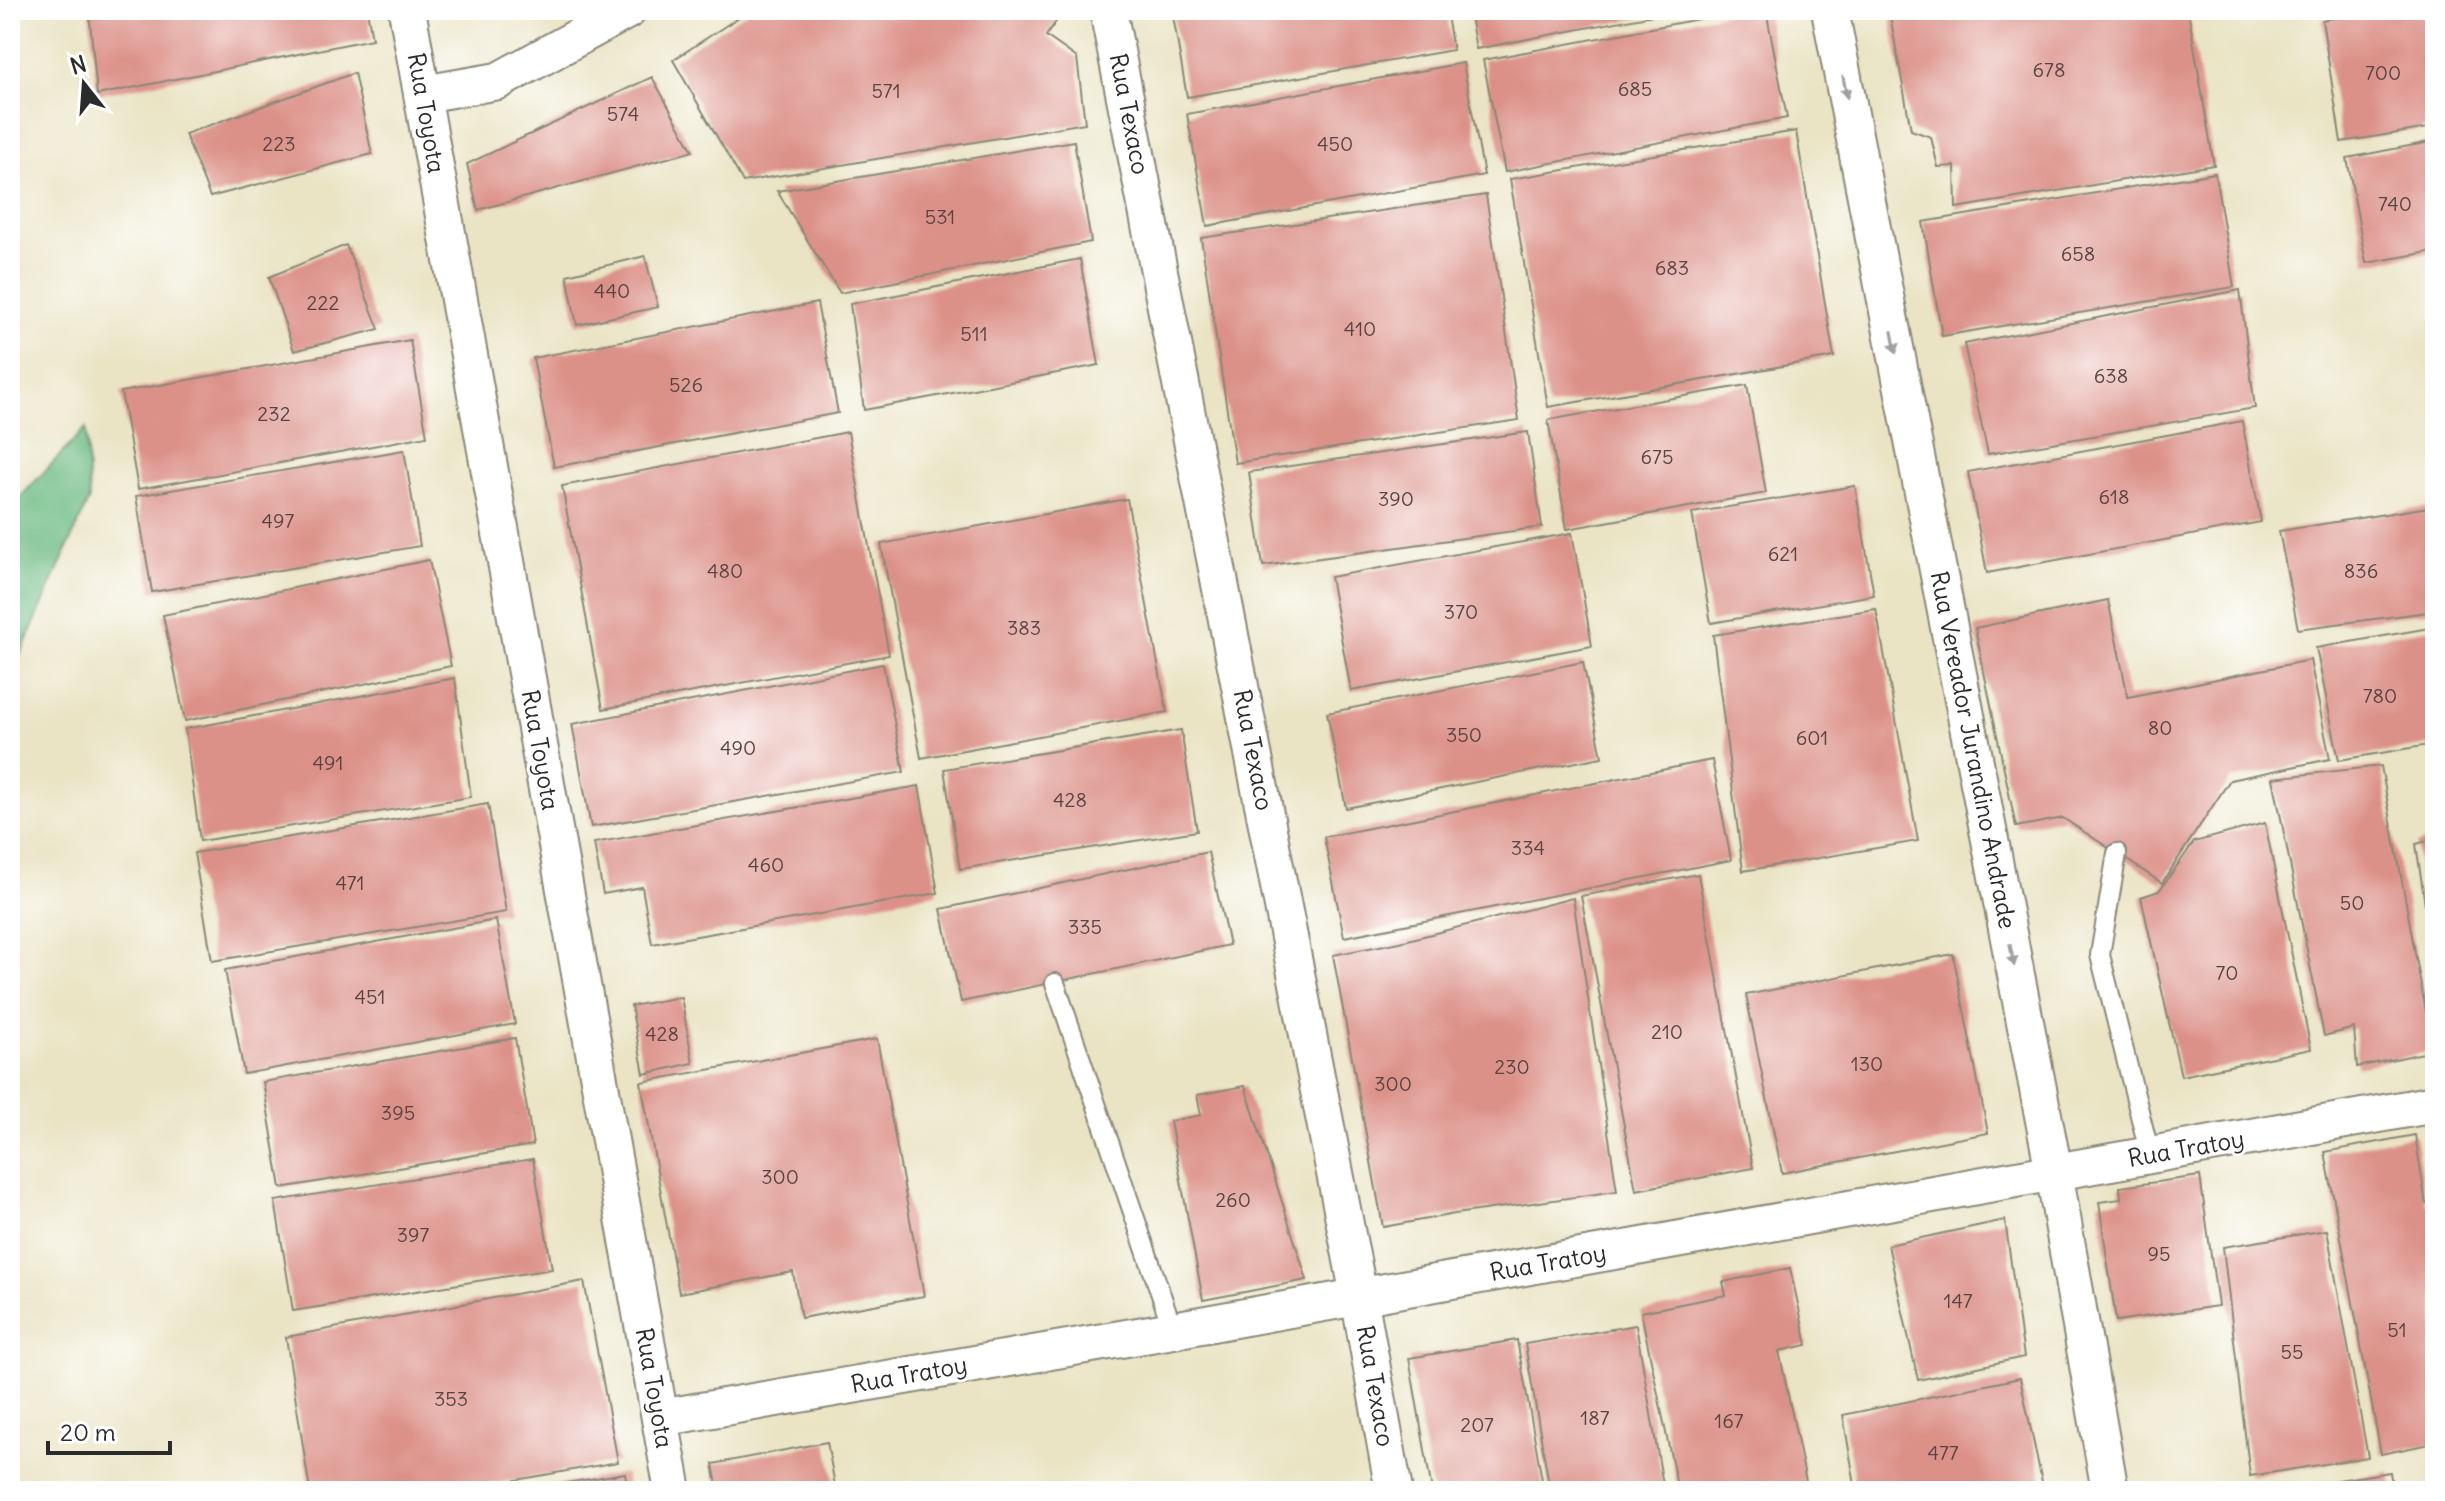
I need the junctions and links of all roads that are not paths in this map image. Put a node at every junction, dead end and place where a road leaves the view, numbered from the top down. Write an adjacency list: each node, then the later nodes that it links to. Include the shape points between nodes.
1 (407, 10): 5 (street, Rua Toyota)
2 (628, 10): 5 (street, via 498,81)
3 (1108, 10): 11 (street, Rua Texaco)
4 (1830, 10): 10 (street, Rua Vereador Jurandino Andrade, one-way to 10)
5 (423, 94): 13 (street, Rua Toyota)
6 (2117, 853): 9 (lane, via 2100,955)
7 (1055, 983): 12 (lane)
8 (2435, 1104): 9 (street, Rua Tratoy)
9 (2150, 1155): 10 (street, Rua Tratoy)
10 (2054, 1172): 11 (street, Rua Tratoy); 16 (street, Rua Vereador Jurandino Andrade)
11 (1359, 1296): 12 (street, Rua Tratoy); 15 (street, Rua Texaco)
12 (1173, 1330): 13 (street, Rua Tratoy)
13 (660, 1418): 14 (street, Rua Toyota)
14 (673, 1491)
15 (1394, 1491)
16 (2110, 1491)

